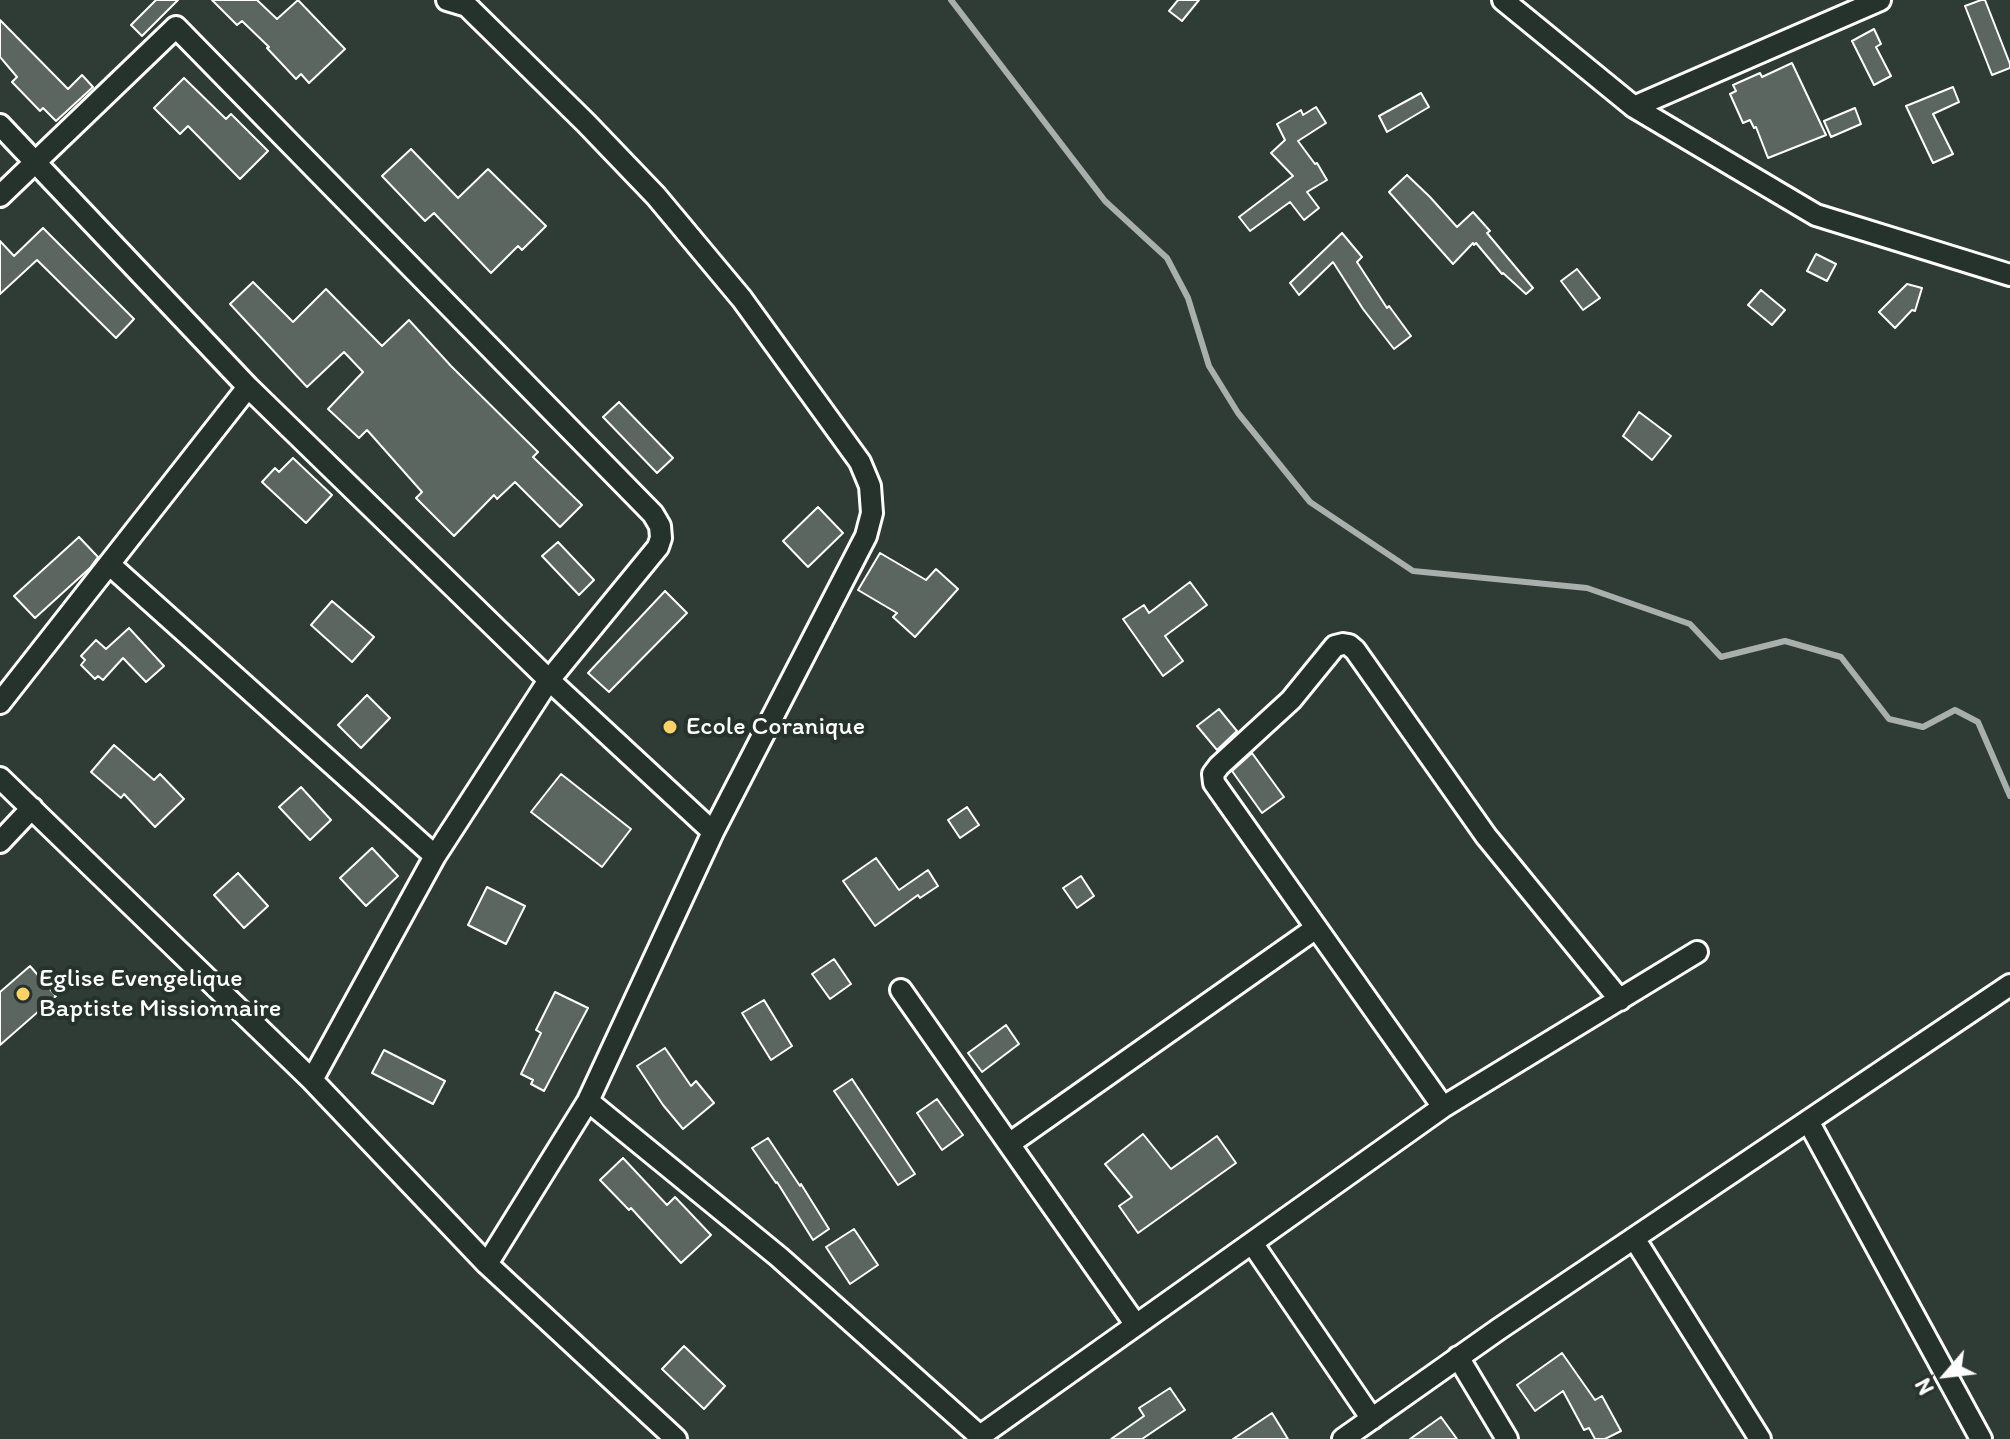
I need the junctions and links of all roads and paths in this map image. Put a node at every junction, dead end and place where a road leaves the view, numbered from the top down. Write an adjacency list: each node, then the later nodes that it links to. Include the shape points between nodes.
1 (447, 0): 15 (street, via 467,6 656,196 742,299 860,462 870,486 872,513 866,536)
2 (1503, 0): 4 (street)
3 (1880, 0): 4 (street)
4 (1634, 107): 8 (street, via 1816,215)
5 (0, 125): 6 (street)
6 (35, 161): 7 (street); 9 (street); 11 (street, via 176,27 660,526 658,547)
7 (0, 196)
8 (2010, 275)
9 (248, 387): 10 (street); 11 (street)
10 (109, 564): 12 (street); 17 (street)
11 (549, 680): 15 (street); 17 (street)
12 (0, 703)
13 (0, 778): 14 (street)
14 (32, 808): 16 (street); 23 (street)
15 (713, 832): 24 (street)
16 (0, 842)
17 (435, 856): 23 (street)
18 (1316, 928): 22 (street, via 1219,791 1213,774 1291,700 1335,646 1343,644 1355,650 1486,836); 25 (street); 27 (street)
19 (1697, 952): 22 (street)
20 (2010, 985): 26 (street)
21 (901, 990): 27 (street)
22 (1620, 1000): 25 (street)
23 (312, 1080): 30 (street)
24 (588, 1101): 30 (street); 34 (street, via 779,1257)
25 (1443, 1107): 29 (street)
26 (1808, 1121): 28 (street); 39 (street)
27 (1009, 1144): 31 (street)
28 (1634, 1238): 32 (street); 38 (street)
29 (1252, 1243): 31 (street); 33 (street)
30 (487, 1264): 35 (street)
31 (1136, 1325): 34 (street)
32 (1458, 1357): 33 (street); 37 (street)
33 (1372, 1419): 36 (street)
34 (981, 1437)
35 (676, 1439)
36 (1343, 1439)
37 (1507, 1439)
38 (1760, 1439)
39 (1981, 1439)

